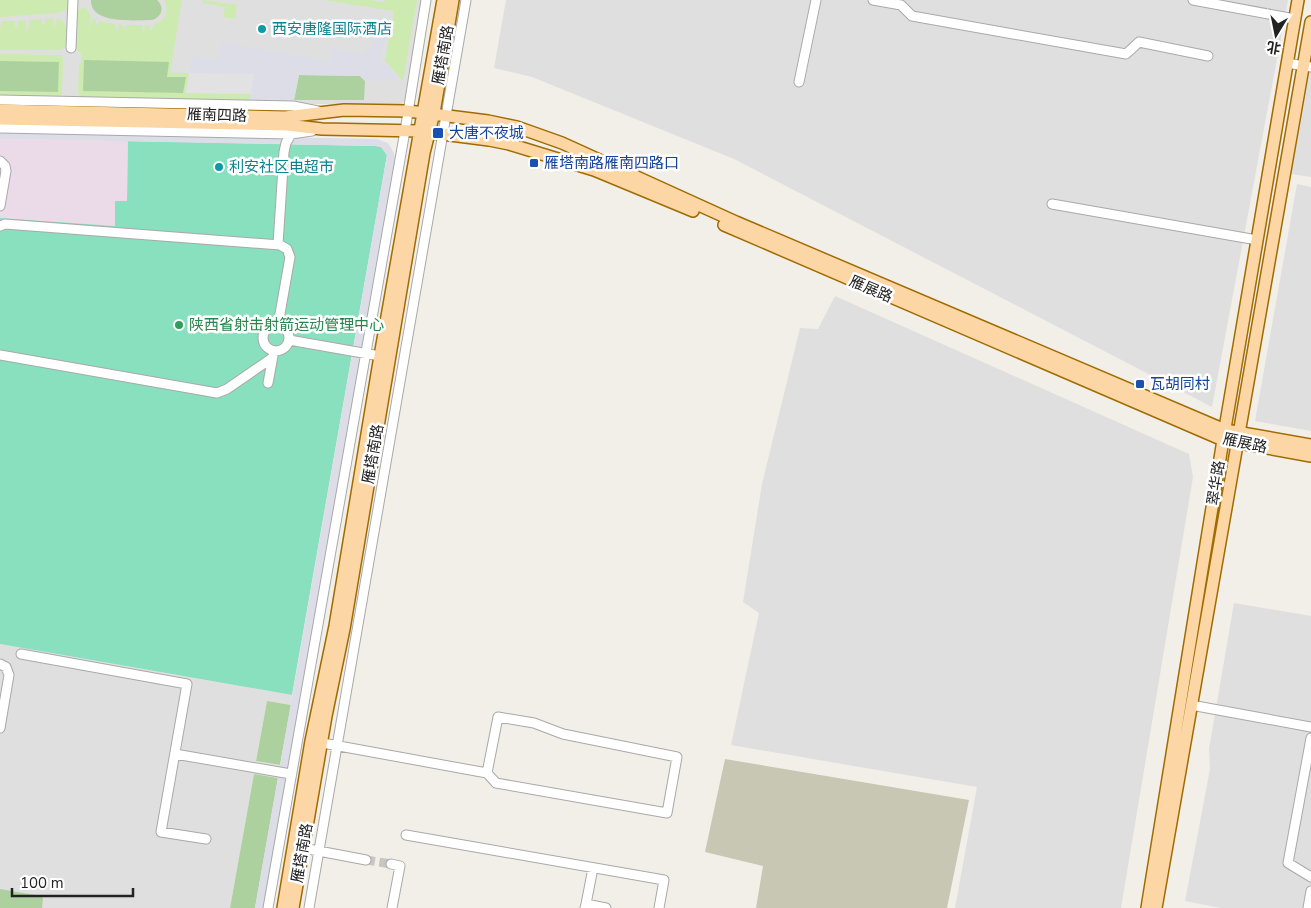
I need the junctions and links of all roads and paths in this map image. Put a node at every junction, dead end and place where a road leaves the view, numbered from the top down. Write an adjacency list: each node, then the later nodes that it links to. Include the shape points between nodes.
1 (73, 0): 13 (street)
2 (426, 0): 20 (street)
3 (443, 0): 22 (main road, 雁塔南路)
4 (453, 0): 22 (main road, 雁塔南路)
5 (466, 0): 23 (street)
6 (816, 0): 17 (street)
7 (873, 0): 14 (street, via 901,5 912,16 1126,54 1140,42)
8 (1193, 0): 10 (street)
9 (1298, 0): 11 (main road, 翠华路)
10 (1209, 1): 11 (street)
11 (1295, 19): 15 (main road, 翠华路)
12 (1311, 22): 16 (main road, 翠华路)
13 (71, 48)
14 (1208, 56)
15 (1287, 63): 16 (street); 35 (main road, 翠华路)
16 (1307, 66): 45 (main road, 翠华路)
17 (799, 82)
18 (0, 100): 21 (street, via 292,106)
19 (0, 110): 21 (main road, 雁南四路, via 285,118)
20 (408, 111): 21 (main road, 雁南四路); 22 (main road, 雁南四路); 27 (street)
21 (323, 112)
22 (429, 112): 23 (main road, 雁展路); 28 (main road, 雁塔南路)
23 (447, 115): 30 (street); 44 (main road, 雁展路, via 517,127 562,143)
24 (0, 119): 26 (main road, 雁南四路)
25 (0, 128): 29 (street)
26 (322, 129): 27 (main road, 雁南四路); 29 (street)
27 (405, 130): 28 (main road, 雁南四路); 40 (street)
28 (424, 131): 30 (main road, 雁展路); 42 (main road, 雁塔南路); 54 (main road, 雁塔南路, via 344,630)
29 (291, 134): 36 (street, via 284,152)
30 (444, 134): 44 (main road, 雁展路, via 510,144 627,182); 55 (street)
31 (0, 161): 33 (street, via 6,171)
32 (1052, 204): 35 (street)
33 (0, 206)
34 (0, 226): 36 (street)
35 (1257, 240): 44 (main road, 翠华路)
36 (278, 244): 37 (street, via 287,249 290,257)
37 (278, 325): 38 (street, via 286,330); 39 (street, via 269,327 264,336)
38 (288, 340): 39 (street); 40 (street)
39 (273, 354): 41 (street, via 217,393); 43 (street)
40 (366, 354): 42 (street); 58 (street)
41 (0, 355)
42 (380, 356): 54 (main road, 雁塔南路)
43 (268, 383)
44 (1224, 435): 45 (main road, 雁展路); 76 (main road, 翠华路)
45 (1238, 437): 46 (main road, 雁展路); 47 (main road, 雁展路); 50 (main road, 翠华路)
46 (1311, 445)
47 (1311, 456)
48 (21, 654): 56 (street, via 187,684)
49 (0, 664): 52 (street, via 6,667 9,675)
50 (1191, 705): 51 (street); 77 (main road, 翠华路)
51 (1311, 727)
52 (0, 728)
53 (1311, 738): 66 (street, via 1288,863)
54 (316, 742): 55 (street); 61 (main road, 雁塔南路); 70 (main road, 雁塔南路)
55 (337, 746): 57 (street); 62 (street)
56 (175, 754): 58 (street); 60 (street, via 161,832)
57 (487, 773): 57 (street, via 496,783 667,813 678,757 498,717)
58 (291, 774): 69 (street)
59 (406, 835): 65 (street)
60 (206, 839)
61 (303, 848): 62 (street); 71 (main road, 雁塔南路)
62 (319, 851): 63 (street); 72 (street)
63 (366, 860)
64 (391, 864): 73 (street, via 400,866)
65 (593, 868): 68 (street); 75 (street, via 664,880)
66 (1311, 877)
67 (1311, 891): 78 (street)
68 (586, 906): 74 (street)
69 (268, 908)
70 (283, 908)
71 (293, 908)
72 (309, 908)
73 (392, 908)
74 (606, 908)
75 (659, 908)
76 (1147, 908)
77 (1156, 908)
78 (1308, 908)

